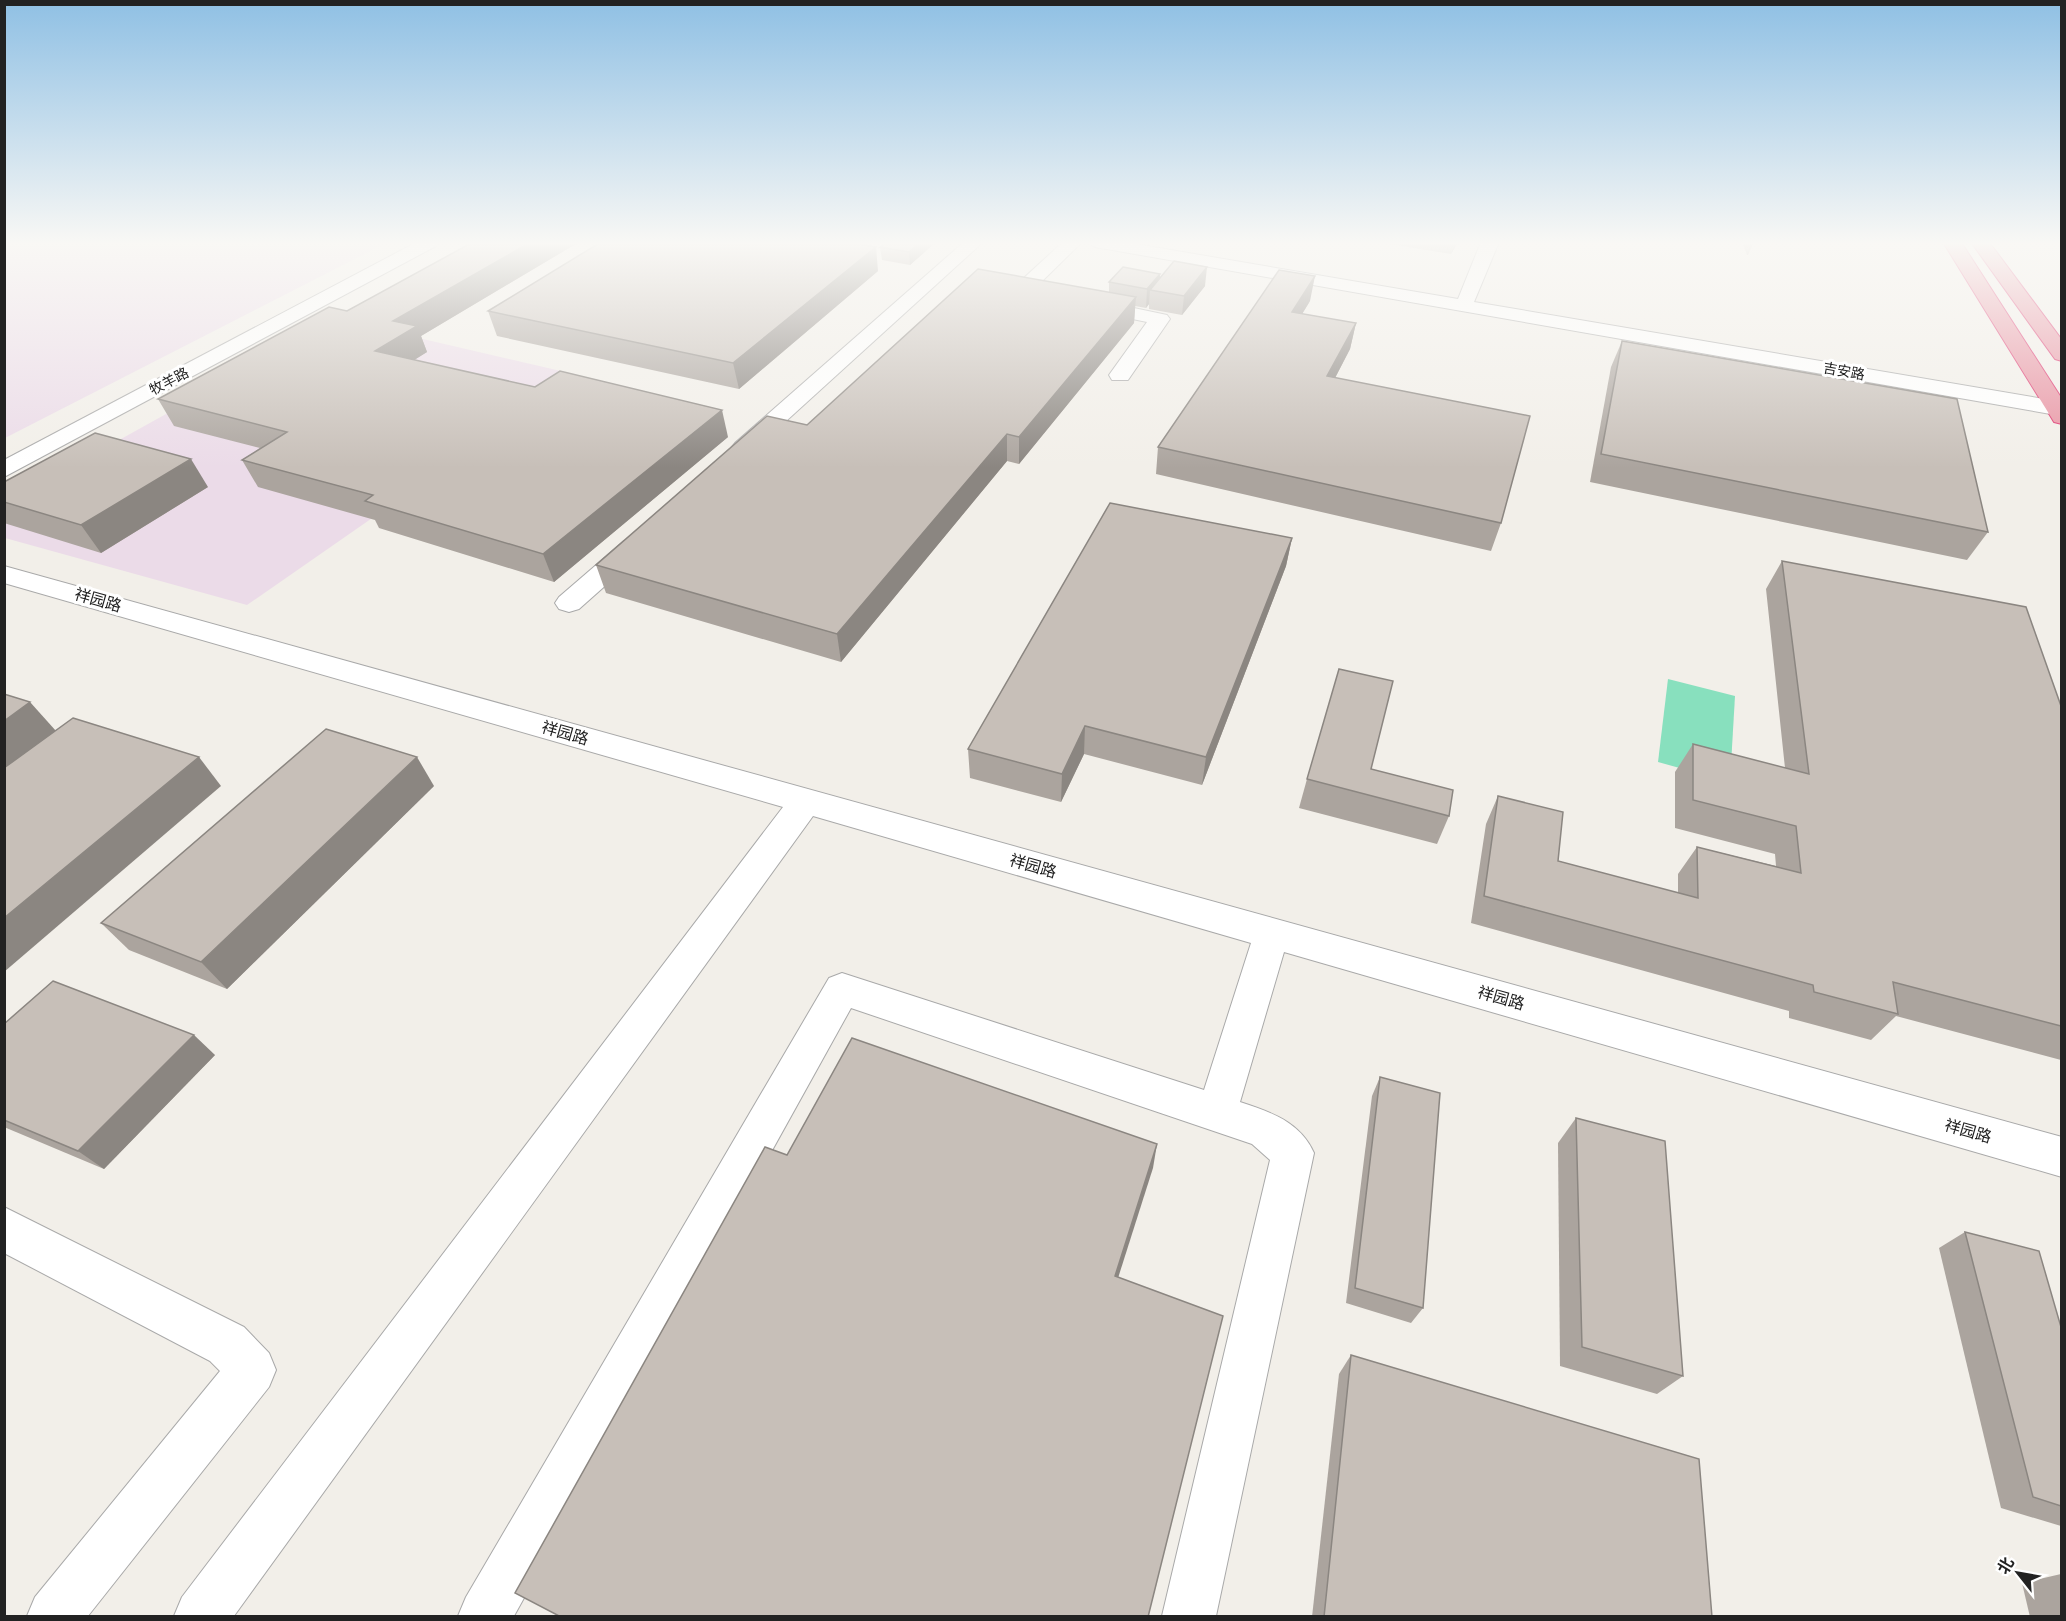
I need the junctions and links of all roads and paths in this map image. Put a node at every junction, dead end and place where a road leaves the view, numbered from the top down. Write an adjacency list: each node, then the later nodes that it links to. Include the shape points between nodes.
1 (289, 318): 12 (street, 牧羊路)
2 (899, 318): 11 (street)
3 (1153, 318): 9 (street, via 1160,319)
4 (1539, 318): 10 (street, 吉安路)
5 (1575, 318): 10 (street, 吉安路)
6 (2001, 318): 10 (highway)
7 (2035, 318): 8 (highway)
8 (2061, 354)
9 (1120, 375)
10 (2058, 406)
11 (730, 459)
12 (4, 470)
13 (650, 531): 15 (street)
14 (4, 574): 16 (street, 祥园路)
15 (569, 603)
16 (806, 801): 17 (street, 祥园路); 22 (street)
17 (1272, 933): 18 (street); 19 (street, 祥园路)
18 (1217, 1112): 23 (street, via 842,989); 24 (street, via 1265,1129 1293,1153)
19 (2061, 1158)
20 (4, 1229): 21 (street, via 227,1344 252,1370)
21 (54, 1617)
22 (201, 1617)
23 (485, 1617)
24 (1189, 1617)

